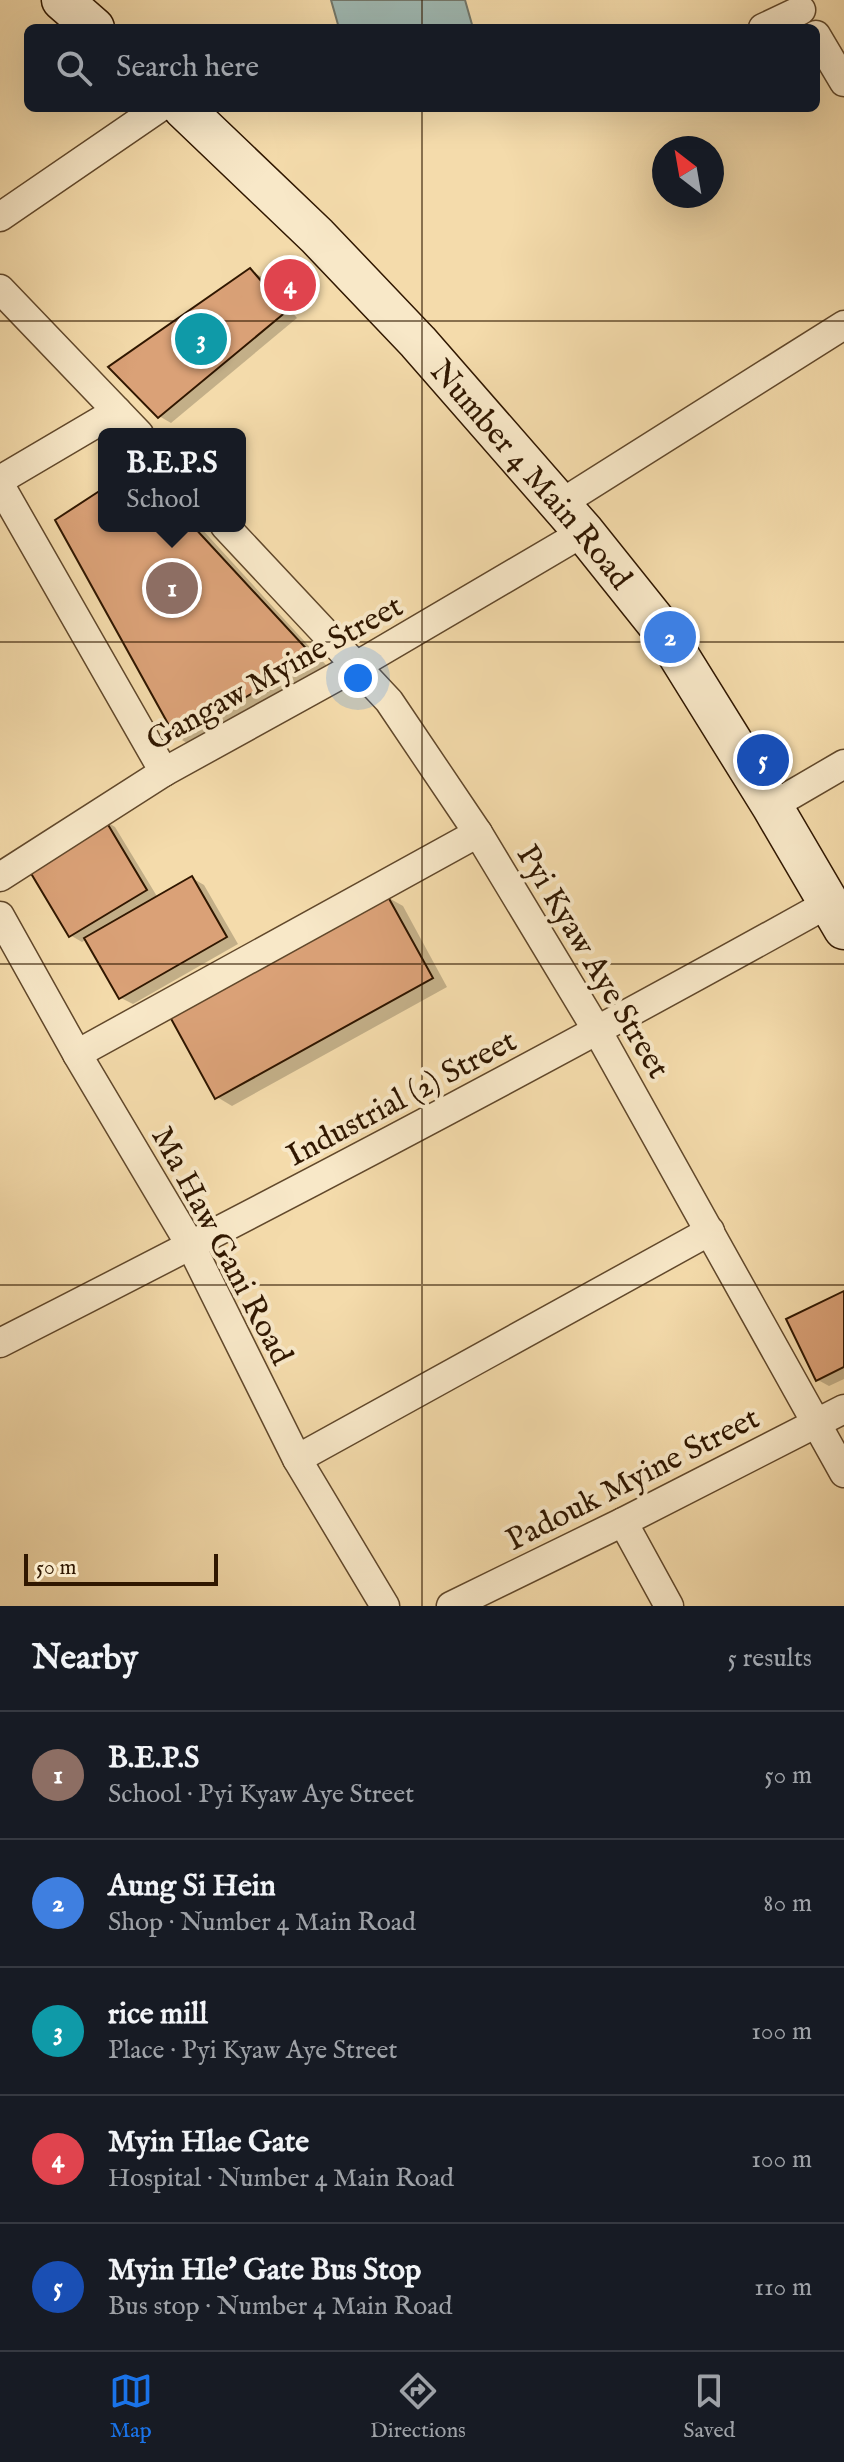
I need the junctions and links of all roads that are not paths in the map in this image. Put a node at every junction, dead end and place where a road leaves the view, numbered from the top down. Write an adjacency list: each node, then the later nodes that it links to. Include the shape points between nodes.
1 (803, 13): 2 (street)
2 (774, 24)
3 (820, 42): 4 (street)
4 (844, 82)
5 (153, 112): 7 (street)
6 (187, 112): 13 (main road, Number 4 Main Road, via 398,321)
7 (0, 217)
8 (0, 289): 10 (street)
9 (844, 325): 13 (street, Gangaw Myine Street)
10 (117, 411): 11 (street); 12 (street)
11 (133, 428)
12 (0, 483): 17 (street)
13 (572, 518): 15 (street, Gangaw Myine Street); 18 (main road, Number 4 Main Road, via 664,632)
14 (231, 532): 15 (street, Pyi Kyaw Aye Street)
15 (356, 666): 17 (street, Gangaw Myine Street); 19 (street, Pyi Kyaw Aye Street, via 389,701)
16 (844, 764): 18 (street)
17 (164, 772): 20 (street, Gangaw Myine Street)
18 (772, 806): 22 (main road, Number 4 Main Road)
19 (478, 833): 23 (street, Pyi Kyaw Aye Street); 24 (street)
20 (0, 877)
21 (0, 916): 24 (street, Ma Haw Gani Road)
22 (837, 916): 23 (street, Industrial (2) Street)
23 (598, 1032): 25 (street, Pyi Kyaw Aye Street); 26 (street, Industrial (2) Street)
24 (77, 1054): 26 (street, Ma Haw Gani Road)
25 (710, 1231): 29 (street, Pyi Kyaw Aye Street); 30 (street)
26 (191, 1246): 27 (street, Industrial (2) Street); 30 (street, Ma Haw Gani Road)
27 (0, 1343)
28 (844, 1409): 29 (street, Padouk Myine Street)
29 (815, 1423): 31 (street, Pyi Kyaw Aye Street); 32 (street, Padouk Myine Street)
30 (297, 1459): 33 (street, Ma Haw Gani Road)
31 (844, 1473)
32 (623, 1522): 34 (street, Padouk Myine Street); 35 (street)
33 (385, 1606)
34 (451, 1606)
35 (669, 1606)

